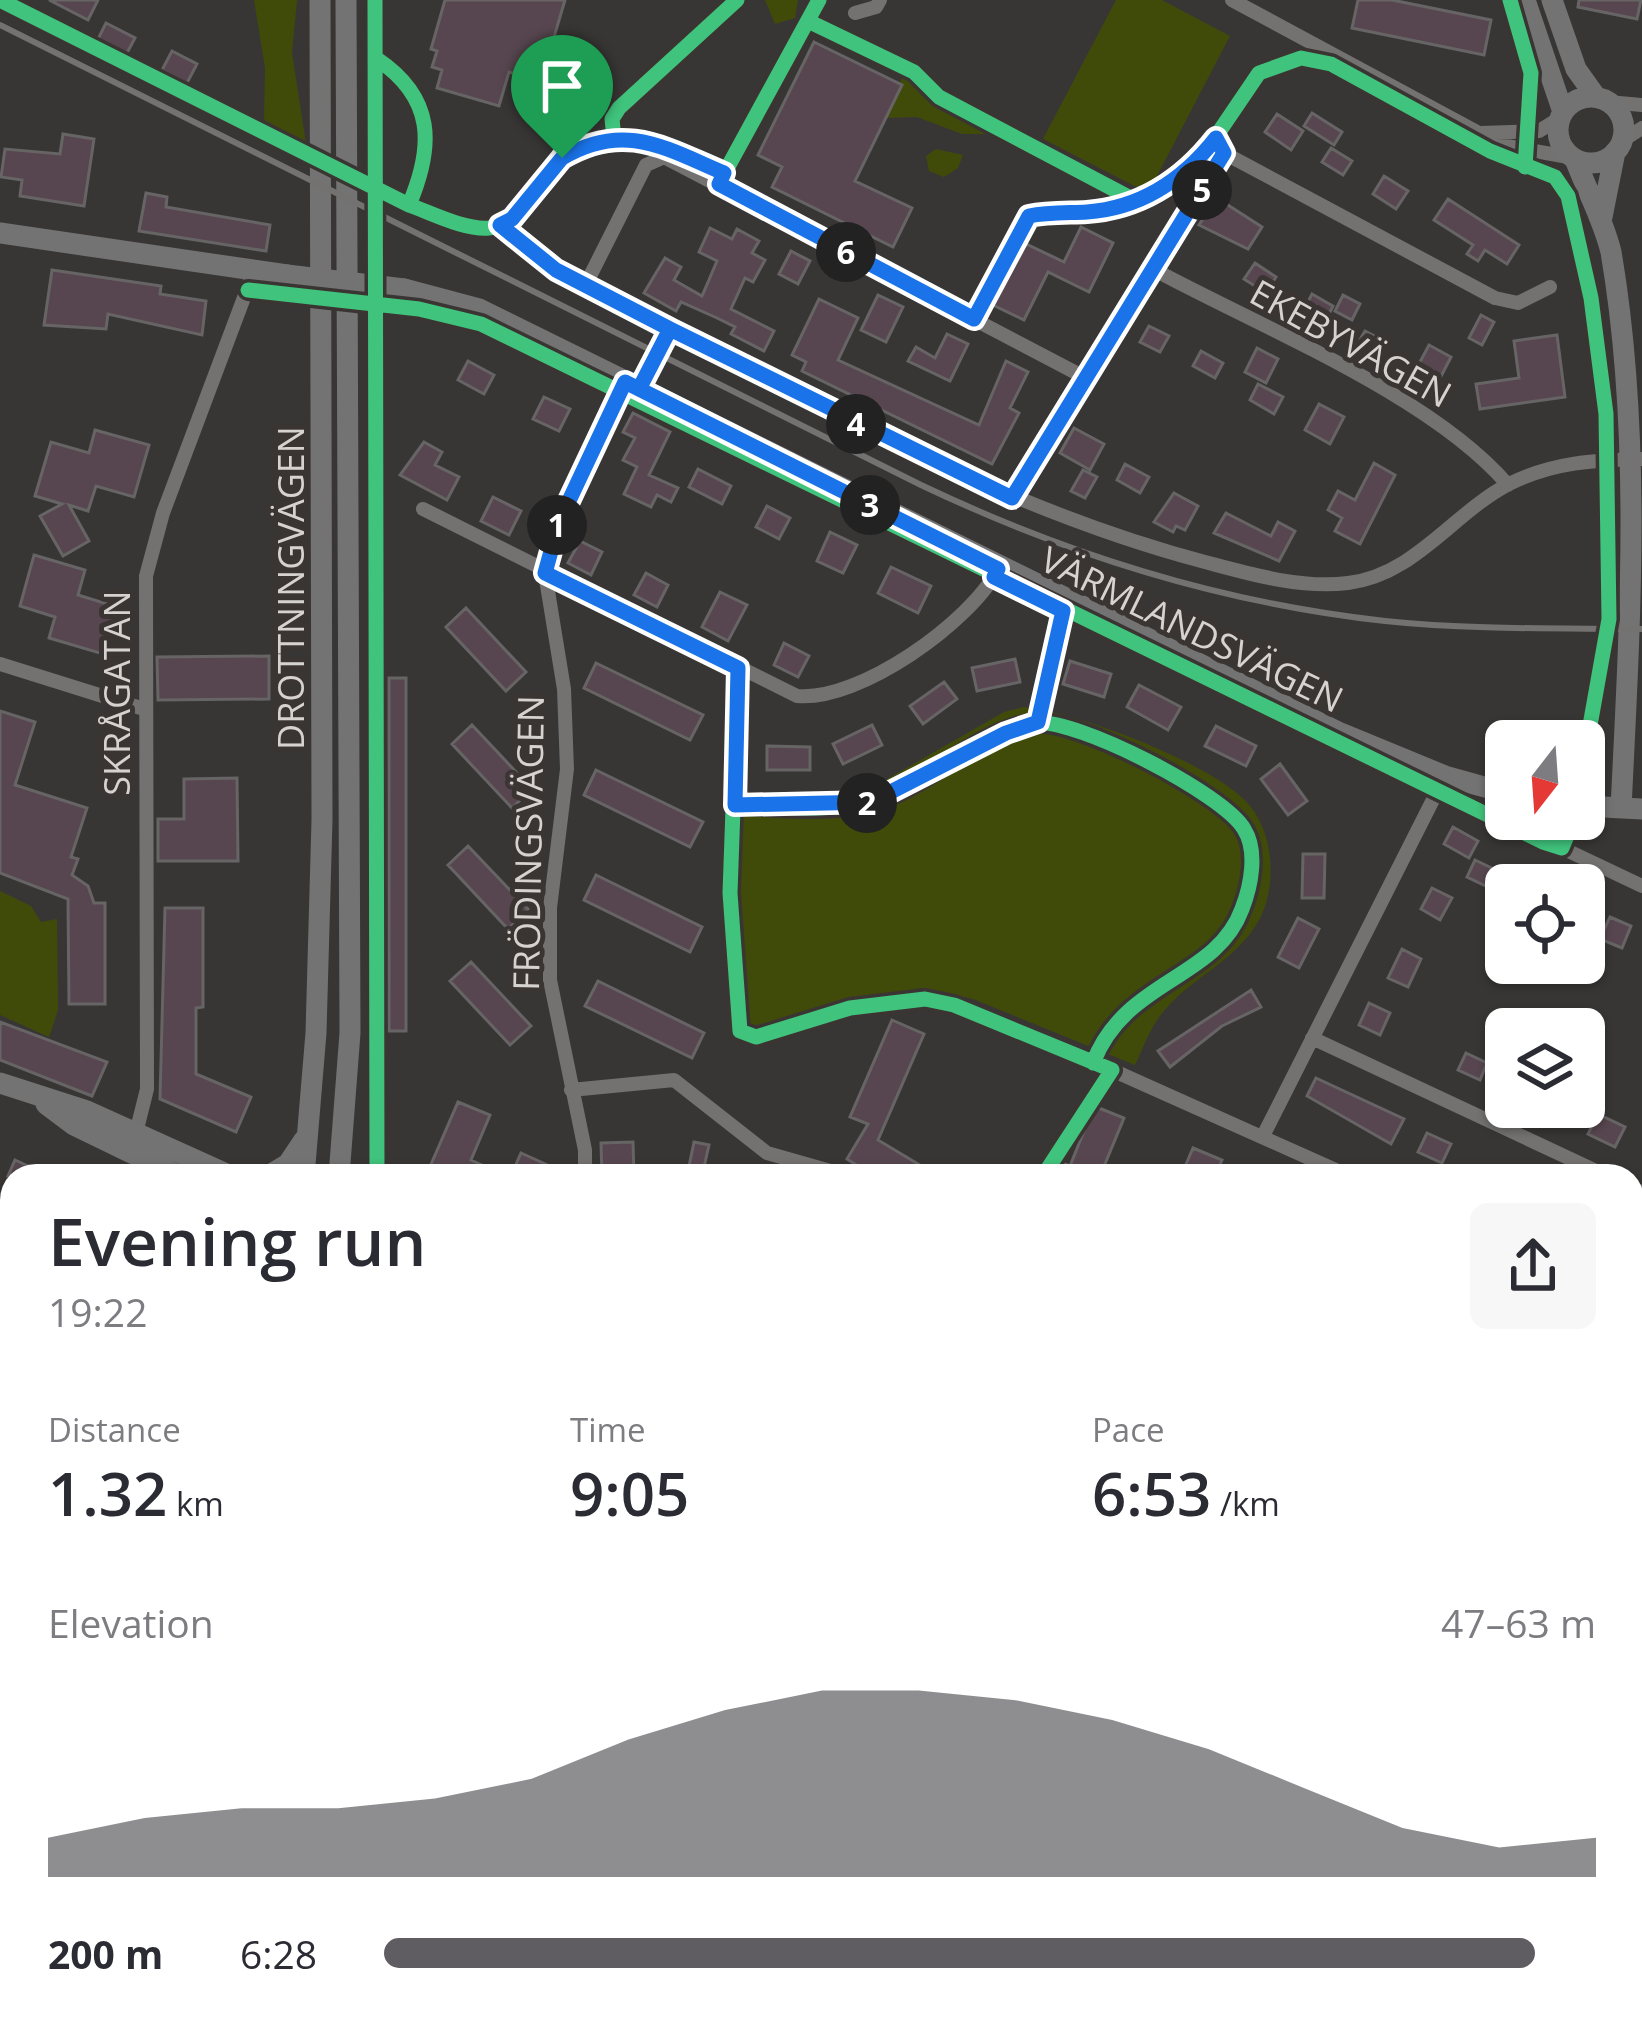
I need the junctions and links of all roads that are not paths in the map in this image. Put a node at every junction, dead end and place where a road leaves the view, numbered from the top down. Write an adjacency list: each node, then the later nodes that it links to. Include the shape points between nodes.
1 (320, 0): 43 (street, DROTTNINGVÄGEN, via 322,820)
2 (346, 0): 50 (street, DROTTNINGVÄGEN, via 350,1034)
3 (880, 0): 7 (street)
4 (1232, 0): 12 (street)
5 (1526, 0): 10 (street)
6 (1552, 0): 8 (street, via 1576,69)
7 (855, 13)
8 (1602, 99): 9 (street); 10 (street, via 1577,100); 13 (street, via 1623,122)
9 (1642, 104)
10 (1562, 115): 12 (street, via 1539,131); 14 (street, via 1561,144)
11 (1642, 128): 13 (street)
12 (1481, 133): 14 (street, via 1525,152)
13 (1618, 147): 14 (street, via 1598,162); 15 (street)
14 (1574, 159): 15 (street)
15 (1601, 217): 26 (street, via 1624,322)
16 (500, 225): 20 (street)
17 (0, 233): 19 (street, VÄRMLANDSVÄGEN)
18 (1154, 269): 21 (street, via 1224,153 1495,298 1518,303); 22 (street); 27 (street, EKEBYVÄGEN, via 1430,418)
19 (254, 271): 25 (street, VÄRMLANDSVÄGEN, bridge, via 404,290 478,309); 33 (street, SKRÅGATAN, via 151,548)
20 (585, 286): 24 (street, via 646,165 664,157); 28 (street)
21 (1550, 287)
22 (1136, 296)
23 (1095, 359): 24 (street)
24 (1084, 377): 28 (street)
25 (625, 382): 30 (street, VÄRMLANDSVÄGEN); 31 (street, FRÖDINGSVÄGEN, via 559,522)
26 (1639, 459): 27 (street, via 1574,462); 36 (street)
27 (1508, 484): 28 (street, via 1398,567 1330,585 1170,553)
28 (1012, 498)
29 (423, 509): 31 (street)
30 (998, 569): 31 (street, via 985,596 869,680 820,698 776,687); 34 (street, VÄRMLANDSVÄGEN)
31 (545, 573): 42 (street, FRÖDINGSVÄGEN, via 567,769 550,980)
32 (0, 664): 33 (street)
33 (144, 709): 45 (street, SKRÅGATAN, via 147,1089)
34 (1445, 776): 35 (street, VÄRMLANDSVÄGEN); 39 (street)
35 (1485, 787)
36 (1631, 808)
37 (1562, 848): 38 (street)
38 (1642, 886)
39 (1312, 1037): 44 (street); 54 (street)
40 (1112, 1070): 44 (street)
41 (0, 1083): 45 (street, via 87,1111)
42 (571, 1090): 51 (street, FRÖDINGSVÄGEN); 52 (street, via 674,1080 766,1153)
43 (308, 1135): 48 (street); 49 (street, DROTTNINGVÄGEN)
44 (1263, 1136): 53 (street)
45 (132, 1142): 46 (street); 47 (street)
46 (162, 1164)
47 (196, 1164)
48 (288, 1164)
49 (305, 1164)
50 (340, 1164)
51 (583, 1164)
52 (805, 1164)
53 (1323, 1164)
54 (1582, 1164)

